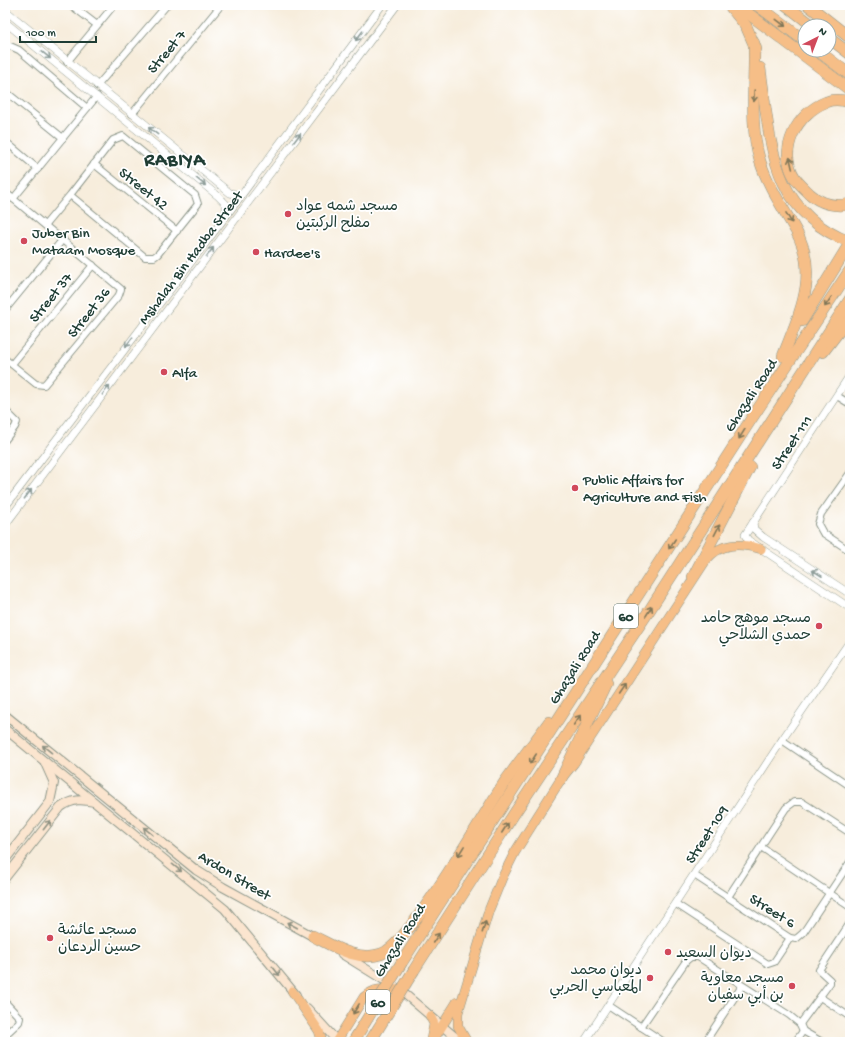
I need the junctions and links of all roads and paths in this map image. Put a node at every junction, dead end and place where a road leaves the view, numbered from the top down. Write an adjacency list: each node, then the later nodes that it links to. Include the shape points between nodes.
1 (71, 5): 16 (street)
2 (114, 5): 16 (street)
3 (167, 5): 27 (street)
4 (221, 5): 33 (street, Street 7)
5 (382, 5): 12 (street, Mshalah Bin Hadba Street)
6 (397, 5): 39 (street, Mshalah Bin Hadba Street, one-way to 6)
7 (729, 5): 19 (highway, via 746,26)
8 (757, 5): 17 (highway, one-way to 17)
9 (786, 5): 14 (highway)
10 (808, 5): 18 (highway)
11 (739, 6): 26 (highway); 28 (highway)
12 (377, 8): 38 (street, Mshalah Bin Hadba Street, one-way to 38)
13 (5, 10): 24 (street)
14 (803, 18)
15 (5, 22): 30 (street, one-way to 30)
16 (97, 25): 24 (street)
17 (797, 35)
18 (850, 38)
19 (754, 43): 53 (highway, via 758,54 771,146 783,182 804,213 833,235); 59 (highway, one-way to 59, via 754,117 760,160 772,190 797,233 807,271 804,299)
20 (837, 44): 22 (highway)
21 (5, 48): 32 (street, via 10,46 19,50)
22 (850, 54)
23 (828, 58): 25 (highway)
24 (67, 62): 27 (street)
25 (850, 75)
26 (850, 80)
27 (97, 86): 33 (street)
28 (850, 90)
29 (5, 91): 34 (street)
30 (96, 96): 32 (street); 37 (street)
31 (850, 102): 48 (highway, one-way to 31, via 843,206 817,200 794,177 789,149 791,137 807,113 827,101)
32 (88, 108): 34 (street)
33 (132, 114): 36 (street, one-way to 33)
34 (63, 138): 42 (street)
35 (5, 141): 42 (street)
36 (165, 141): 37 (street, via 165,146); 46 (street, via 230,193)
37 (159, 148): 49 (street, one-way to 49, via 226,204)
38 (273, 151): 39 (street, via 275,159); 41 (street, Mshalah Bin Hadba Street)
39 (281, 159): 43 (street, Mshalah Bin Hadba Street)
40 (94, 164): 45 (street, Street 42); 51 (street, Street 42); 51 (street, Street 42, via 113,140 123,136 127,138 198,200 197,207)
41 (262, 166): 43 (street, via 268,167); 46 (street, Mshalah Bin Hadba Street)
42 (38, 169): 47 (street)
43 (271, 172): 70 (street, Mshalah Bin Hadba Street, one-way to 43)
44 (5, 192): 47 (street, Street 36)
45 (70, 195): 50 (street, Street 42); 51 (street, Street 42, via 145,257 154,257)
46 (240, 195): 49 (street, Mshalah Bin Hadba Street)
47 (13, 199): 50 (street, Street 36)
48 (850, 204)
49 (226, 216): 68 (street, Mshalah Bin Hadba Street, one-way to 68)
50 (45, 225): 52 (street, Street 36)
51 (177, 231)
52 (63, 239): 54 (street, Street 36); 57 (street)
53 (850, 243): 59 (highway)
54 (93, 265): 61 (street, Street 37); 61 (street, Street 36, via 119,286 120,292 47,383 40,386 36,384)
55 (850, 270): 67 (highway, Ghazali Road / 60, one-way to 67)
56 (850, 299): 63 (highway, Ghazali Road / 60)
57 (5, 310)
58 (850, 317): 63 (highway)
59 (783, 356): 67 (highway)
60 (5, 359): 61 (street)
61 (12, 364)
62 (850, 375): 64 (street, Street 111)
63 (789, 393): 71 (highway, Ghazali Road / 60)
64 (837, 396): 65 (street); 74 (street, Street 111)
65 (850, 404)
66 (5, 410): 69 (street, via 17,422)
67 (750, 421): 84 (highway, Ghazali Road / 60, one-way to 84)
68 (58, 435): 70 (street, via 66,434); 73 (street, Mshalah Bin Hadba Street)
69 (5, 440)
70 (67, 442): 75 (street, Mshalah Bin Hadba Street, one-way to 70)
71 (756, 446): 80 (highway, one-way to 71, via 750,467); 85 (highway, Ghazali Road / 60, one-way to 71)
72 (850, 473): 77 (street, via 821,514 818,524 823,532)
73 (6, 504)
74 (753, 523): 76 (street, Street 111, via 746,537); 78 (street, via 756,532)
75 (5, 525)
76 (761, 549): 79 (street); 80 (main road, via 743,544 723,546 711,554)
77 (850, 551)
78 (787, 553): 79 (street); 81 (street, one-way to 78)
79 (780, 562): 82 (street)
80 (694, 577): 90 (main road, one-way to 80, via 574,763)
81 (850, 594)
82 (850, 608)
83 (850, 641): 88 (street, Street 109)
84 (604, 648): 108 (highway, one-way to 108, via 504,784 410,928 397,943 382,954 365,956 352,954); 126 (highway, Ghazali Road / 60, one-way to 126, bridge)
85 (613, 665): 90 (highway, via 596,708); 127 (highway, Ghazali Road / 60, one-way to 85, bridge, via 414,970)
86 (5, 716): 98 (main road, Ardon Street, one-way to 86)
87 (5, 729): 89 (main road, Ardon Street)
88 (782, 740): 91 (street); 101 (street, Street 109)
89 (41, 757): 92 (main road, Ardon Street); 95 (main road, via 52,776 53,795)
90 (561, 779): 113 (main road, one-way to 90, via 489,910 502,878 515,852)
91 (850, 786)
92 (96, 802): 94 (main road, Ardon Street); 96 (main road, one-way to 92, via 65,804 81,799)
93 (850, 832): 97 (street, Street 6, via 802,802 794,802 786,808)
94 (140, 838): 98 (main road, via 164,854 168,854); 112 (main road, Ardon Street, one-way to 112, via 225,908)
95 (22, 839): 96 (main road, via 29,840); 99 (main road)
96 (30, 847): 102 (main road)
97 (761, 847): 103 (street); 104 (street, Street 6)
98 (169, 848): 108 (main road, Ardon Street, one-way to 98, via 223,887 196,870)
99 (5, 860)
100 (850, 862): 103 (street, Street 6)
101 (694, 875): 104 (street, Street 6); 105 (street, Street 109)
102 (5, 878)
103 (830, 892): 106 (street); 109 (street, Street 6, via 803,933 796,939)
104 (728, 897): 109 (street, Street 6)
105 (676, 904): 109 (street, via 768,964 774,962); 116 (street, Street 109)
106 (850, 907)
107 (850, 923): 114 (street, via 820,968 821,974 830,980)
108 (313, 936): 111 (main road, Ardon Street)
109 (790, 938)
110 (742, 986): 119 (street); 121 (street, via 698,957 691,957); 133 (street)
111 (400, 990): 117 (main road, Ardon Street); 125 (main road, one-way to 125, via 376,989 368,993)
112 (292, 991): 124 (main road, via 319,1031); 125 (main road, Ardon Street)
113 (464, 991): 120 (main road); 130 (main road, via 457,1020 460,1033)
114 (820, 996): 118 (street); 119 (street)
115 (5, 1002): 123 (street, via 20,1018)
116 (608, 1005): 121 (street); 131 (street, Street 109)
117 (430, 1016): 120 (main road, Ardon Street); 128 (main road, via 434,1024)
118 (850, 1017)
119 (800, 1024): 122 (street)
120 (442, 1026): 128 (main road); 129 (main road, Ardon Street)
121 (641, 1028): 132 (street)
122 (803, 1030): 134 (street); 135 (street)
123 (5, 1035)
124 (322, 1042)
125 (336, 1042)
126 (353, 1042)
127 (370, 1042)
128 (431, 1042)
129 (461, 1042)
130 (467, 1042)
131 (584, 1042)
132 (664, 1042)
133 (704, 1042)
134 (795, 1042)
135 (822, 1042)

